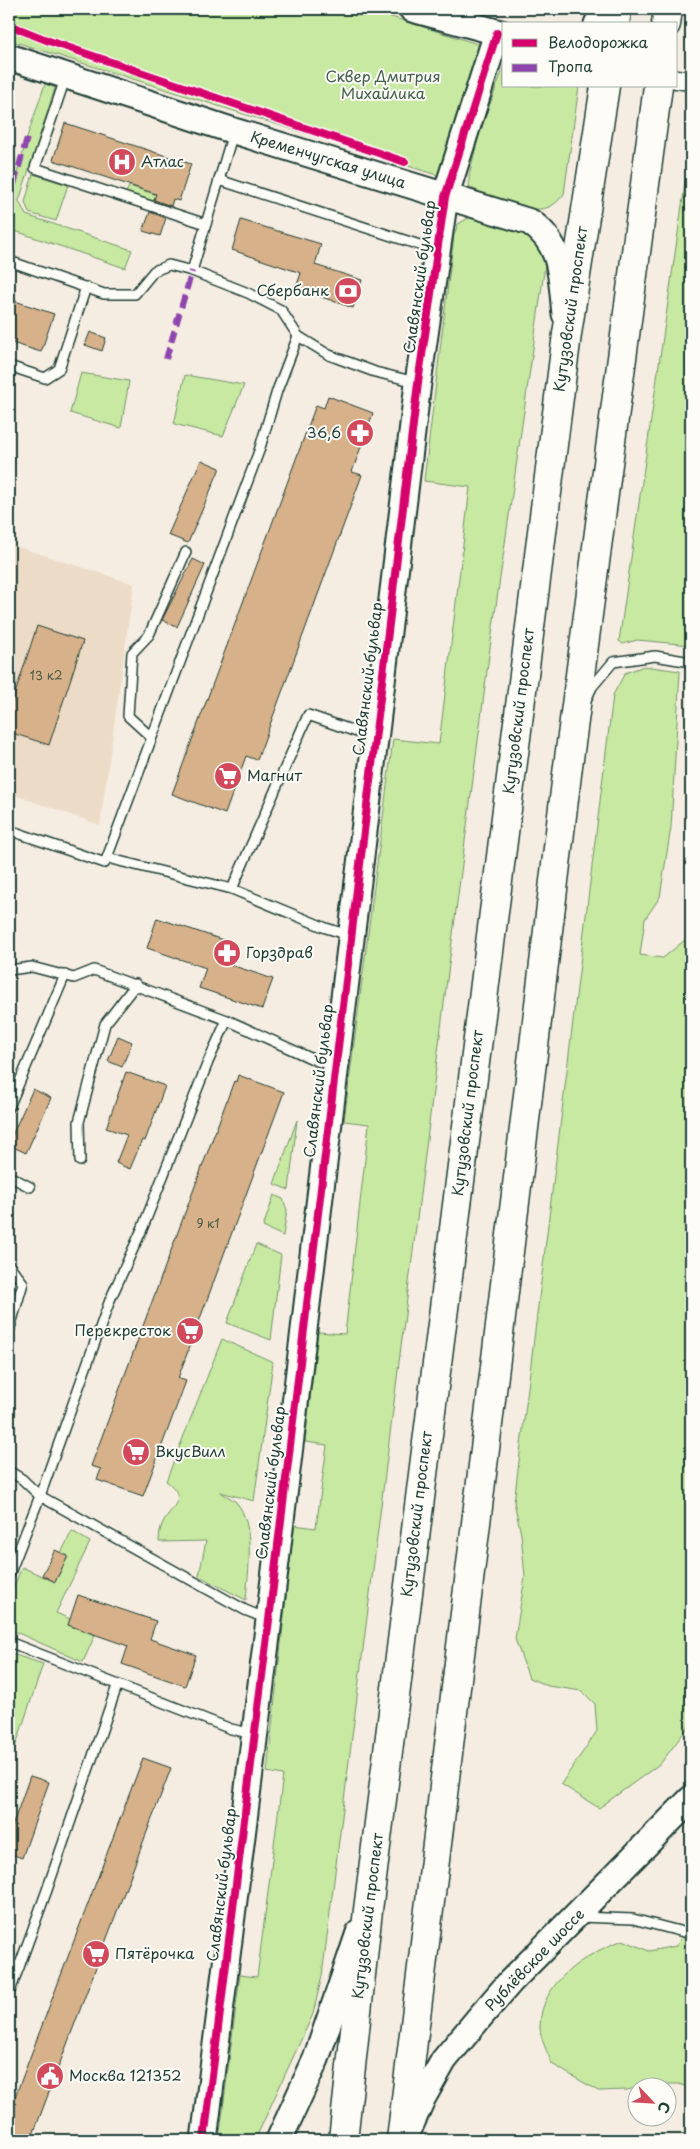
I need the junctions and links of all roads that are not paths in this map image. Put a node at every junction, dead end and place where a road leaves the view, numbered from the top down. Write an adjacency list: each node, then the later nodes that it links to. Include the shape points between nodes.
1 (412, 9): 8 (street)
2 (606, 9): 5 (street)
3 (617, 9): 6 (main road)
4 (668, 9): 7 (main road)
5 (599, 22)
6 (614, 22)
7 (666, 22)
8 (501, 33): 17 (street, Славянский бульвар)
9 (9, 57): 10 (street, Кременчугская улица)
10 (66, 76): 15 (street, Кременчугская улица); 18 (lane, via 35,168)
11 (678, 79): 12 (street)
12 (691, 81)
13 (605, 88): 23 (main road, Кутузовский проспект)
14 (658, 88): 29 (main road)
15 (234, 131): 16 (lane); 17 (street, Кременчугская улица)
16 (219, 180): 18 (lane); 19 (lane)
17 (445, 197): 19 (street, Славянский бульвар); 23 (street, Кременчугская улица, via 530,222 542,231 552,243 560,266)
18 (206, 224): 21 (lane)
19 (437, 251): 26 (street, Славянский бульвар)
20 (9, 261): 22 (lane)
21 (192, 271): 22 (lane, via 170,265 154,271 134,294 104,294); 24 (lane, via 282,310)
22 (86, 287): 25 (lane, via 59,369 45,378)
23 (566, 334): 55 (main road, Кутузовский проспект)
24 (298, 336): 26 (lane, via 330,355 375,372); 30 (lane)
25 (9, 366)
26 (418, 383): 31 (street, Славянский бульвар)
27 (186, 552): 30 (lane, via 149,635 132,653 128,716)
28 (691, 662): 29 (lane, via 655,656 613,662 592,687)
29 (574, 723): 64 (main road)
30 (151, 737): 33 (lane)
31 (374, 738): 34 (lane, via 308,715); 35 (street, Славянский бульвар)
32 (9, 830): 33 (lane, via 105,863)
33 (107, 858): 34 (lane)
34 (232, 889): 35 (lane)
35 (351, 935): 40 (street, Славянский бульвар)
36 (9, 970): 37 (lane, via 32,967)
37 (65, 975): 38 (lane, via 74,978 94,970); 41 (lane)
38 (136, 984): 39 (lane); 42 (lane, via 105,1024 79,1122)
39 (227, 1020): 40 (lane); 48 (lane, via 110,1300)
40 (334, 1066): 50 (street, Славянский бульвар)
41 (9, 1107)
42 (80, 1161)
43 (9, 1176): 44 (lane)
44 (30, 1187)
45 (9, 1265): 46 (lane, via 23,1282)
46 (9, 1331)
47 (9, 1471): 48 (lane)
48 (40, 1496): 49 (lane); 50 (lane, via 245,1610)
49 (9, 1575)
50 (269, 1620): 53 (street, Славянский бульвар)
51 (9, 1642): 52 (lane)
52 (116, 1686): 53 (lane, via 231,1729); 59 (lane)
53 (255, 1734): 61 (street, Славянский бульвар)
54 (691, 1799): 56 (street, Рублёвское шоссе)
55 (368, 1910): 62 (street, via 316,2059); 63 (main road, Кутузовский проспект)
56 (577, 1916): 57 (lane, via 633,1919); 64 (street, Рублёвское шоссе, via 511,1981 444,2060)
57 (691, 1934)
58 (9, 1963): 59 (lane)
59 (19, 1967): 60 (lane)
60 (9, 1994)
61 (204, 2140)
62 (278, 2140)
63 (343, 2140)
64 (403, 2140)

